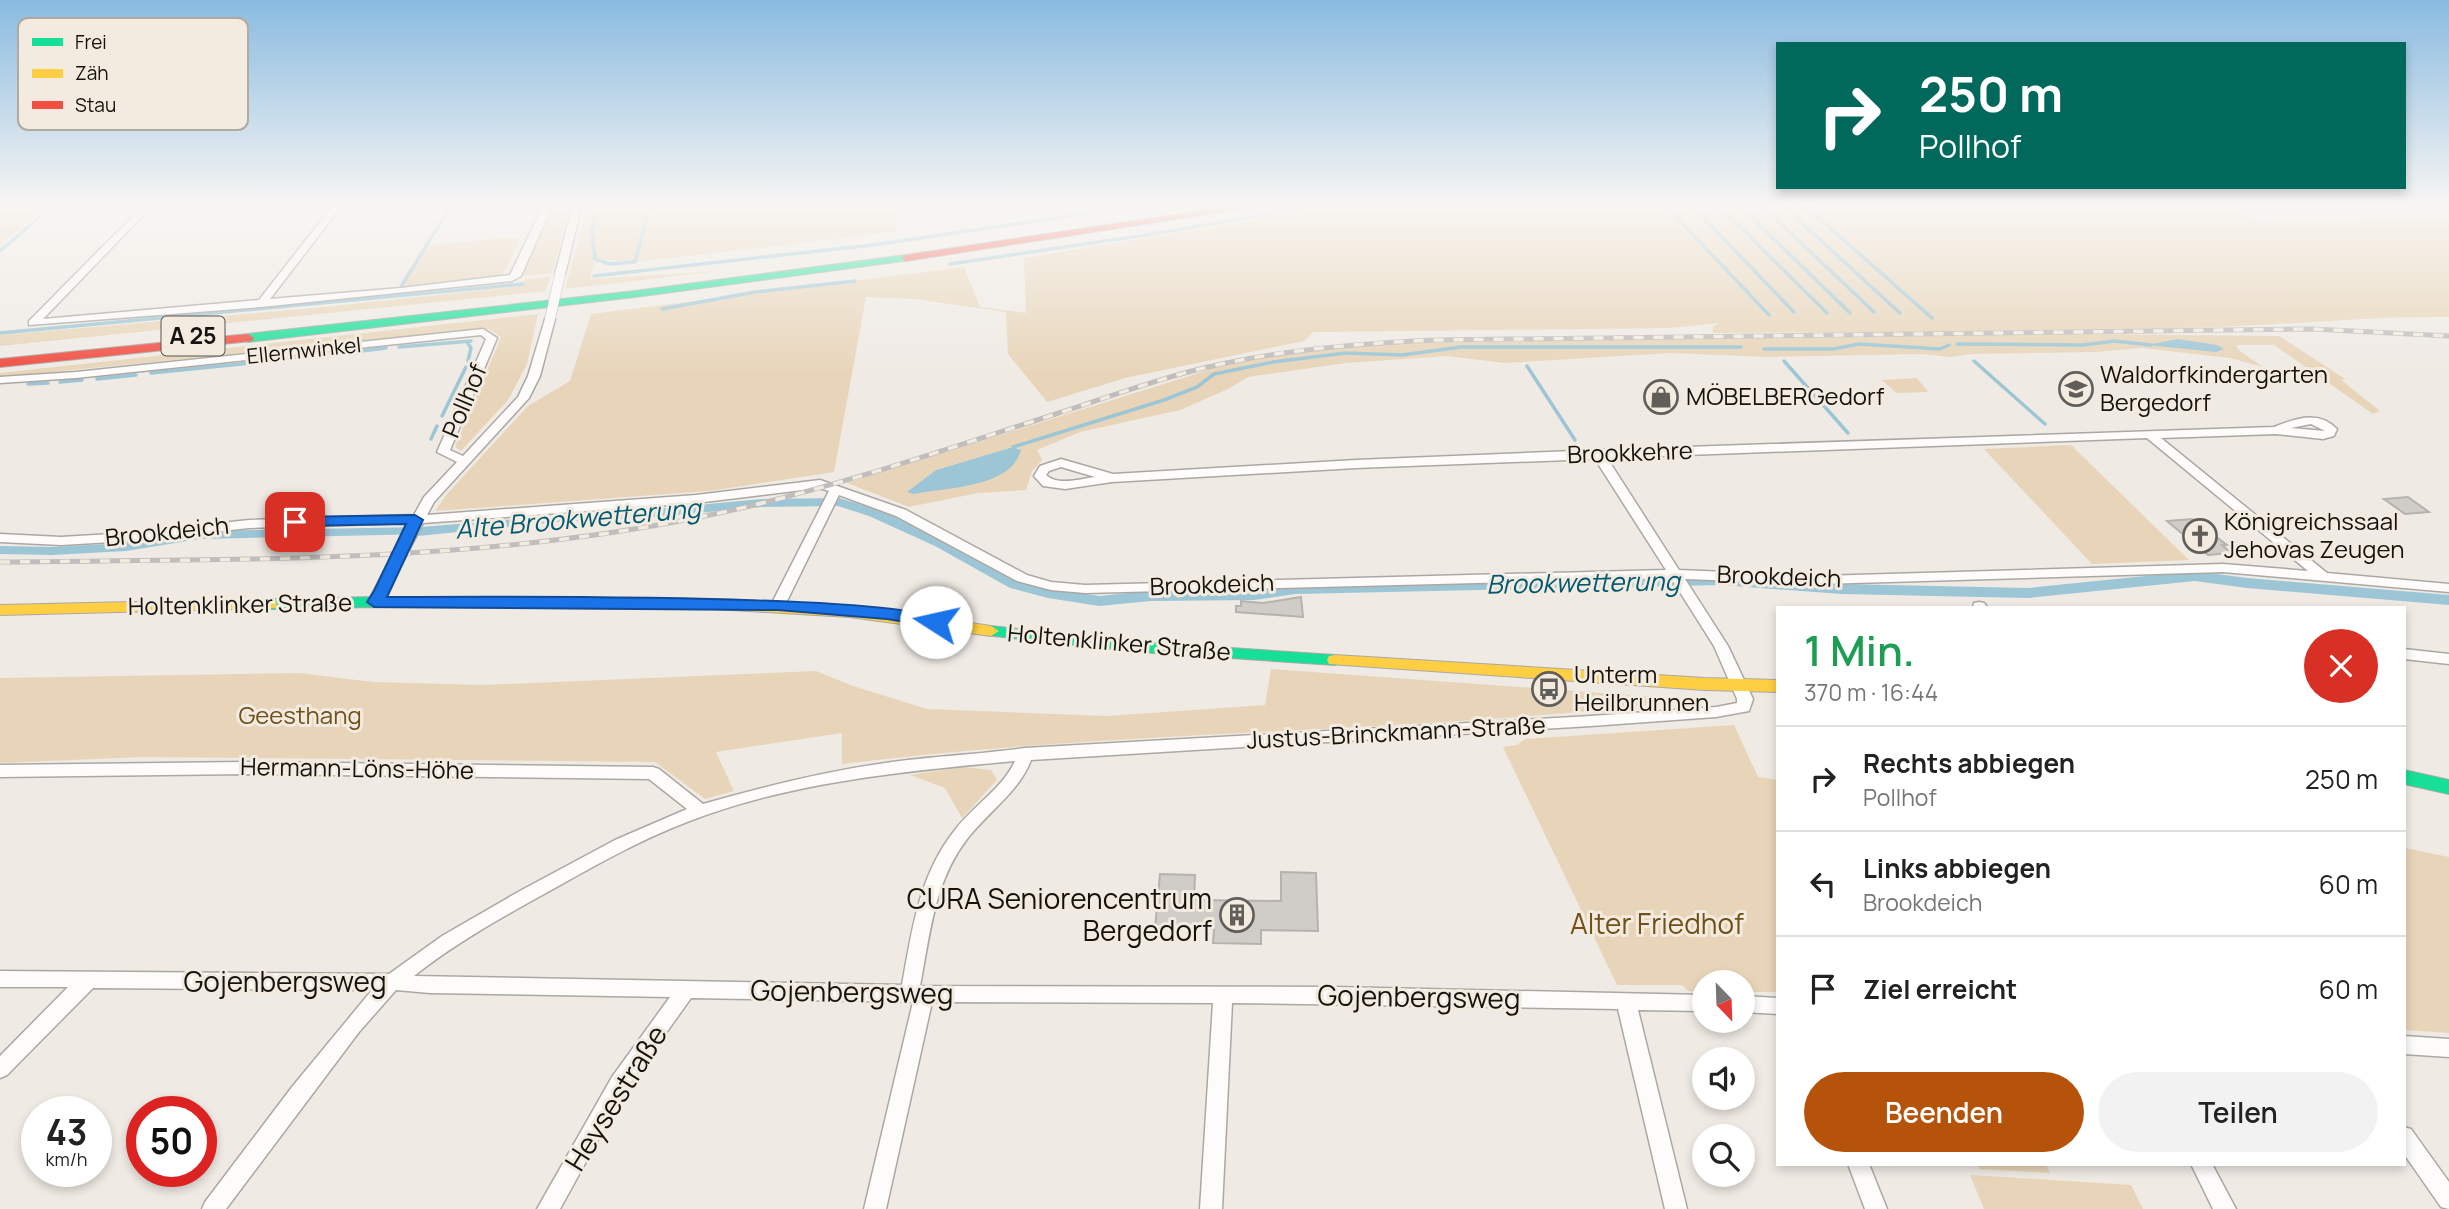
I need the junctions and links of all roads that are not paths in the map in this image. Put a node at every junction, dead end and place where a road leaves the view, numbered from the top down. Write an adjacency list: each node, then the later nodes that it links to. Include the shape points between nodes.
1 (95, 260): 7 (street, via 33,323)
2 (295, 260): 7 (street)
3 (523, 260): 7 (street, via 512,278)
4 (563, 260): 15 (street, Pollhof, bridge, via 534,376 523,398)
5 (834, 260): 9 (main road, A 25, via 399,314)
6 (892, 260): 10 (main road, A 25, via 381,324)
7 (261, 304)
8 (483, 332): 11 (street, Ellernwinkel); 15 (street, Pollhof, via 492,338 443,452)
9 (0, 355)
10 (0, 363)
11 (0, 380)
12 (2276, 430): 13 (street, Brookkehre)
13 (2150, 435): 14 (street, Brookkehre); 20 (street)
14 (1598, 454): 16 (street, Brookkehre); 21 (street)
15 (465, 461): 18 (street, Pollhof)
16 (1112, 478): 16 (street, Brookkehre, via 1055,485 1040,476 1044,469 1061,463)
17 (833, 498): 18 (street, Brookdeich, via 815,484 696,499); 21 (street, Brookdeich, via 901,513 1021,578 1067,588); 24 (street)
18 (415, 520): 19 (street, Brookdeich, via 249,523 61,541); 23 (street, Pollhof)
19 (0, 538)
20 (2322, 576): 21 (street, Brookdeich, via 2179,568 1979,577); 22 (street, Brookdeich)
21 (1679, 580): 28 (street)
22 (2449, 588)
23 (374, 602): 24 (main road, Holtenklinker Straße); 25 (main road, Holtenklinker Straße)
24 (778, 605): 28 (main road, Holtenklinker Straße, via 887,614 1009,634 1140,648)
25 (0, 611)
26 (2406, 654): 27 (street)
27 (2449, 659)
28 (1740, 686): 29 (main road, Holtenklinker Straße); 30 (street, Justus-Brinckmann-Straße, via 1746,704 1726,711)
29 (1776, 686)
30 (1025, 754): 34 (street, Justus-Brinckmann-Straße, via 843,776); 39 (street, via 1021,771 947,854 932,887)
31 (0, 771): 34 (street, Hermann-Löns-Höhe, via 255,766 653,773)
32 (2406, 777): 33 (main road)
33 (2449, 787)
34 (701, 811): 37 (street, Justus-Brinckmann-Straße, via 532,892 444,943)
35 (0, 979): 36 (street, Gojenbergsweg)
36 (88, 981): 37 (street, Gojenbergsweg); 47 (street)
37 (392, 982): 38 (street, Gojenbergsweg); 52 (street, Justus-Brinckmann-Straße, via 302,1090)
38 (687, 989): 39 (street, Gojenbergsweg); 53 (street, Heysestraße, via 619,1083)
39 (917, 992): 40 (street, Gojenbergsweg); 54 (street)
40 (1223, 995): 41 (street, Gojenbergsweg); 55 (street)
41 (1626, 1001): 42 (street, Gojenbergsweg); 56 (street)
42 (1692, 1003)
43 (1755, 1005): 44 (street)
44 (1776, 1006)
45 (2406, 1045): 46 (street)
46 (2449, 1048)
47 (0, 1069)
48 (2406, 1139): 51 (street)
49 (1859, 1166): 57 (street)
50 (2202, 1166): 58 (street)
51 (2449, 1200)
52 (213, 1209)
53 (548, 1209)
54 (875, 1209)
55 (1211, 1209)
56 (1676, 1209)
57 (1876, 1209)
58 (2225, 1209)

